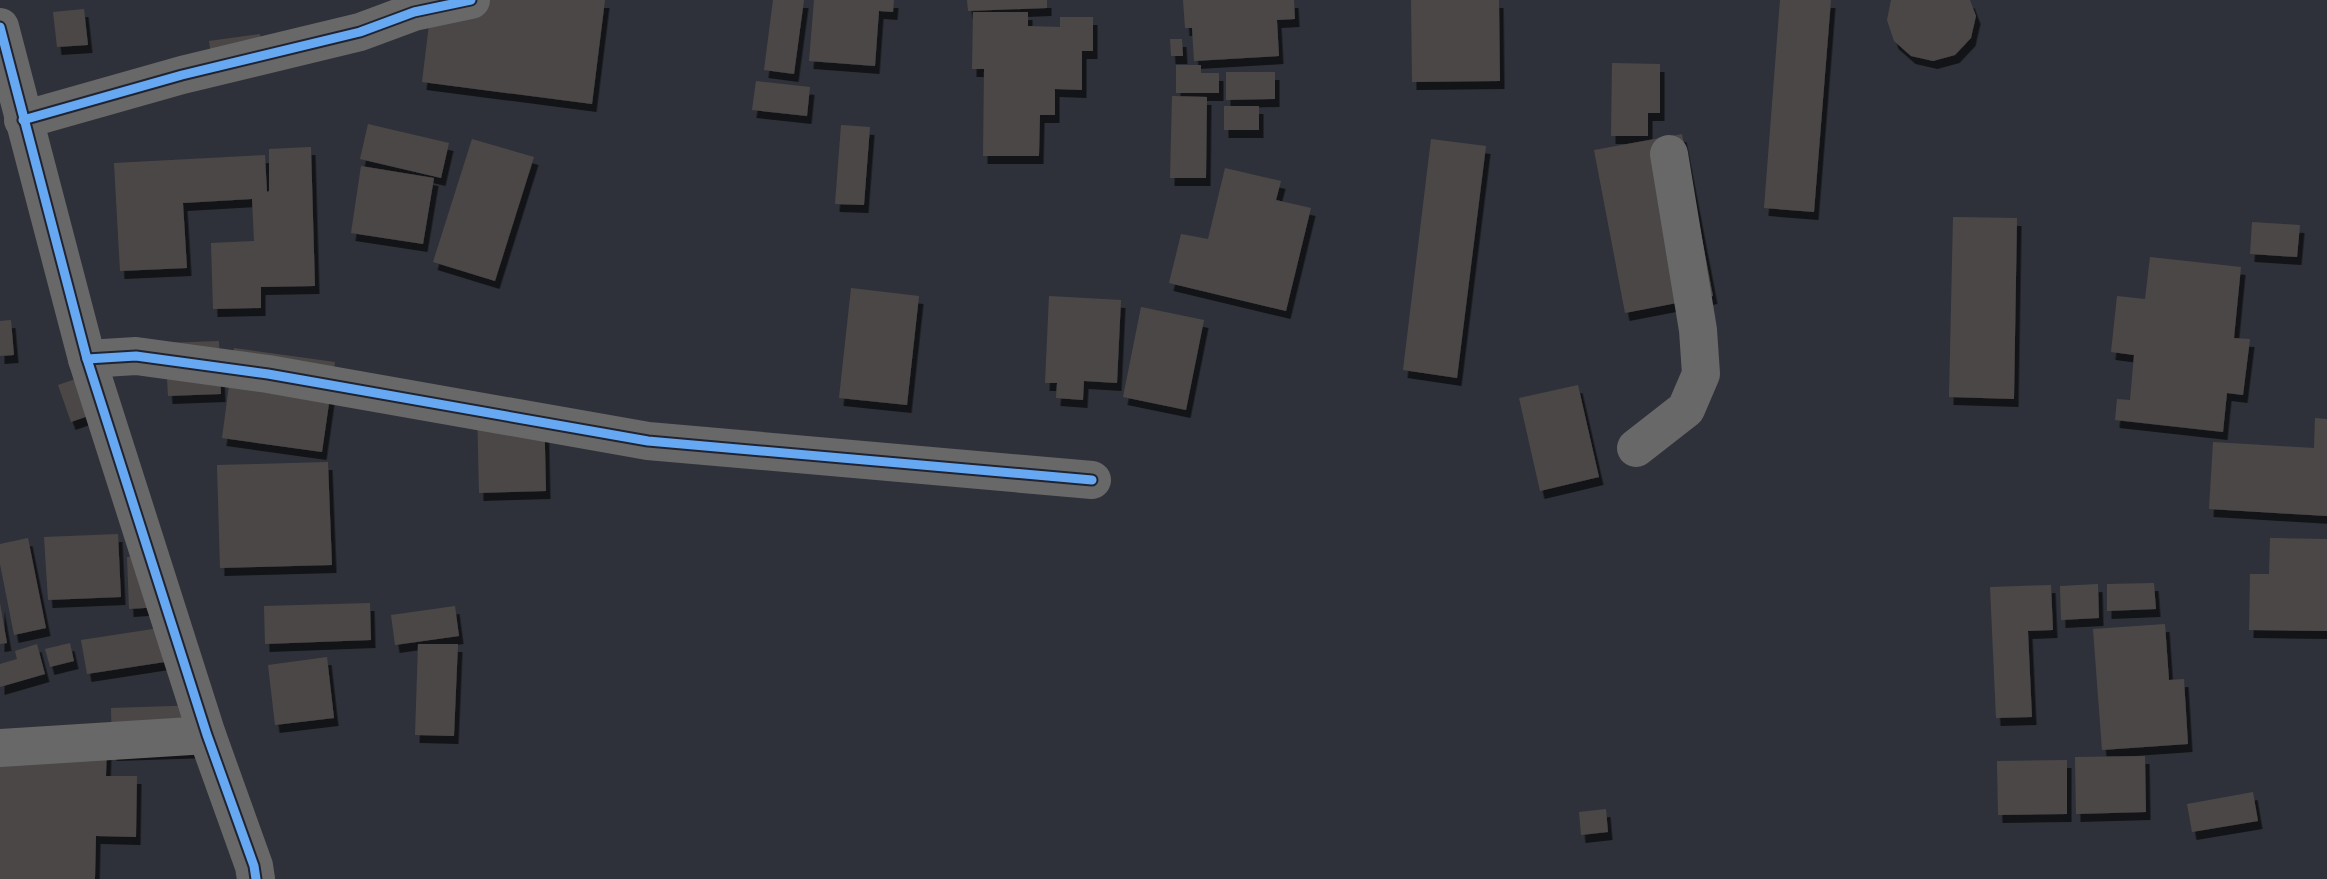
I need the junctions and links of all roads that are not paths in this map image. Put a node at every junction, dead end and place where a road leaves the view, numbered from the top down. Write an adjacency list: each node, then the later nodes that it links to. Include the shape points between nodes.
1 (471, 0): 3 (street)
2 (0, 27): 3 (street)
3 (23, 120): 5 (street)
4 (1670, 154): 6 (street, via 1698,330 1700,374 1686,409)
5 (87, 359): 7 (street, via 136,356 255,372 648,441); 8 (street)
6 (1636, 448)
7 (1092, 480)
8 (207, 735): 9 (street); 10 (street)
9 (0, 748)
10 (256, 879)

